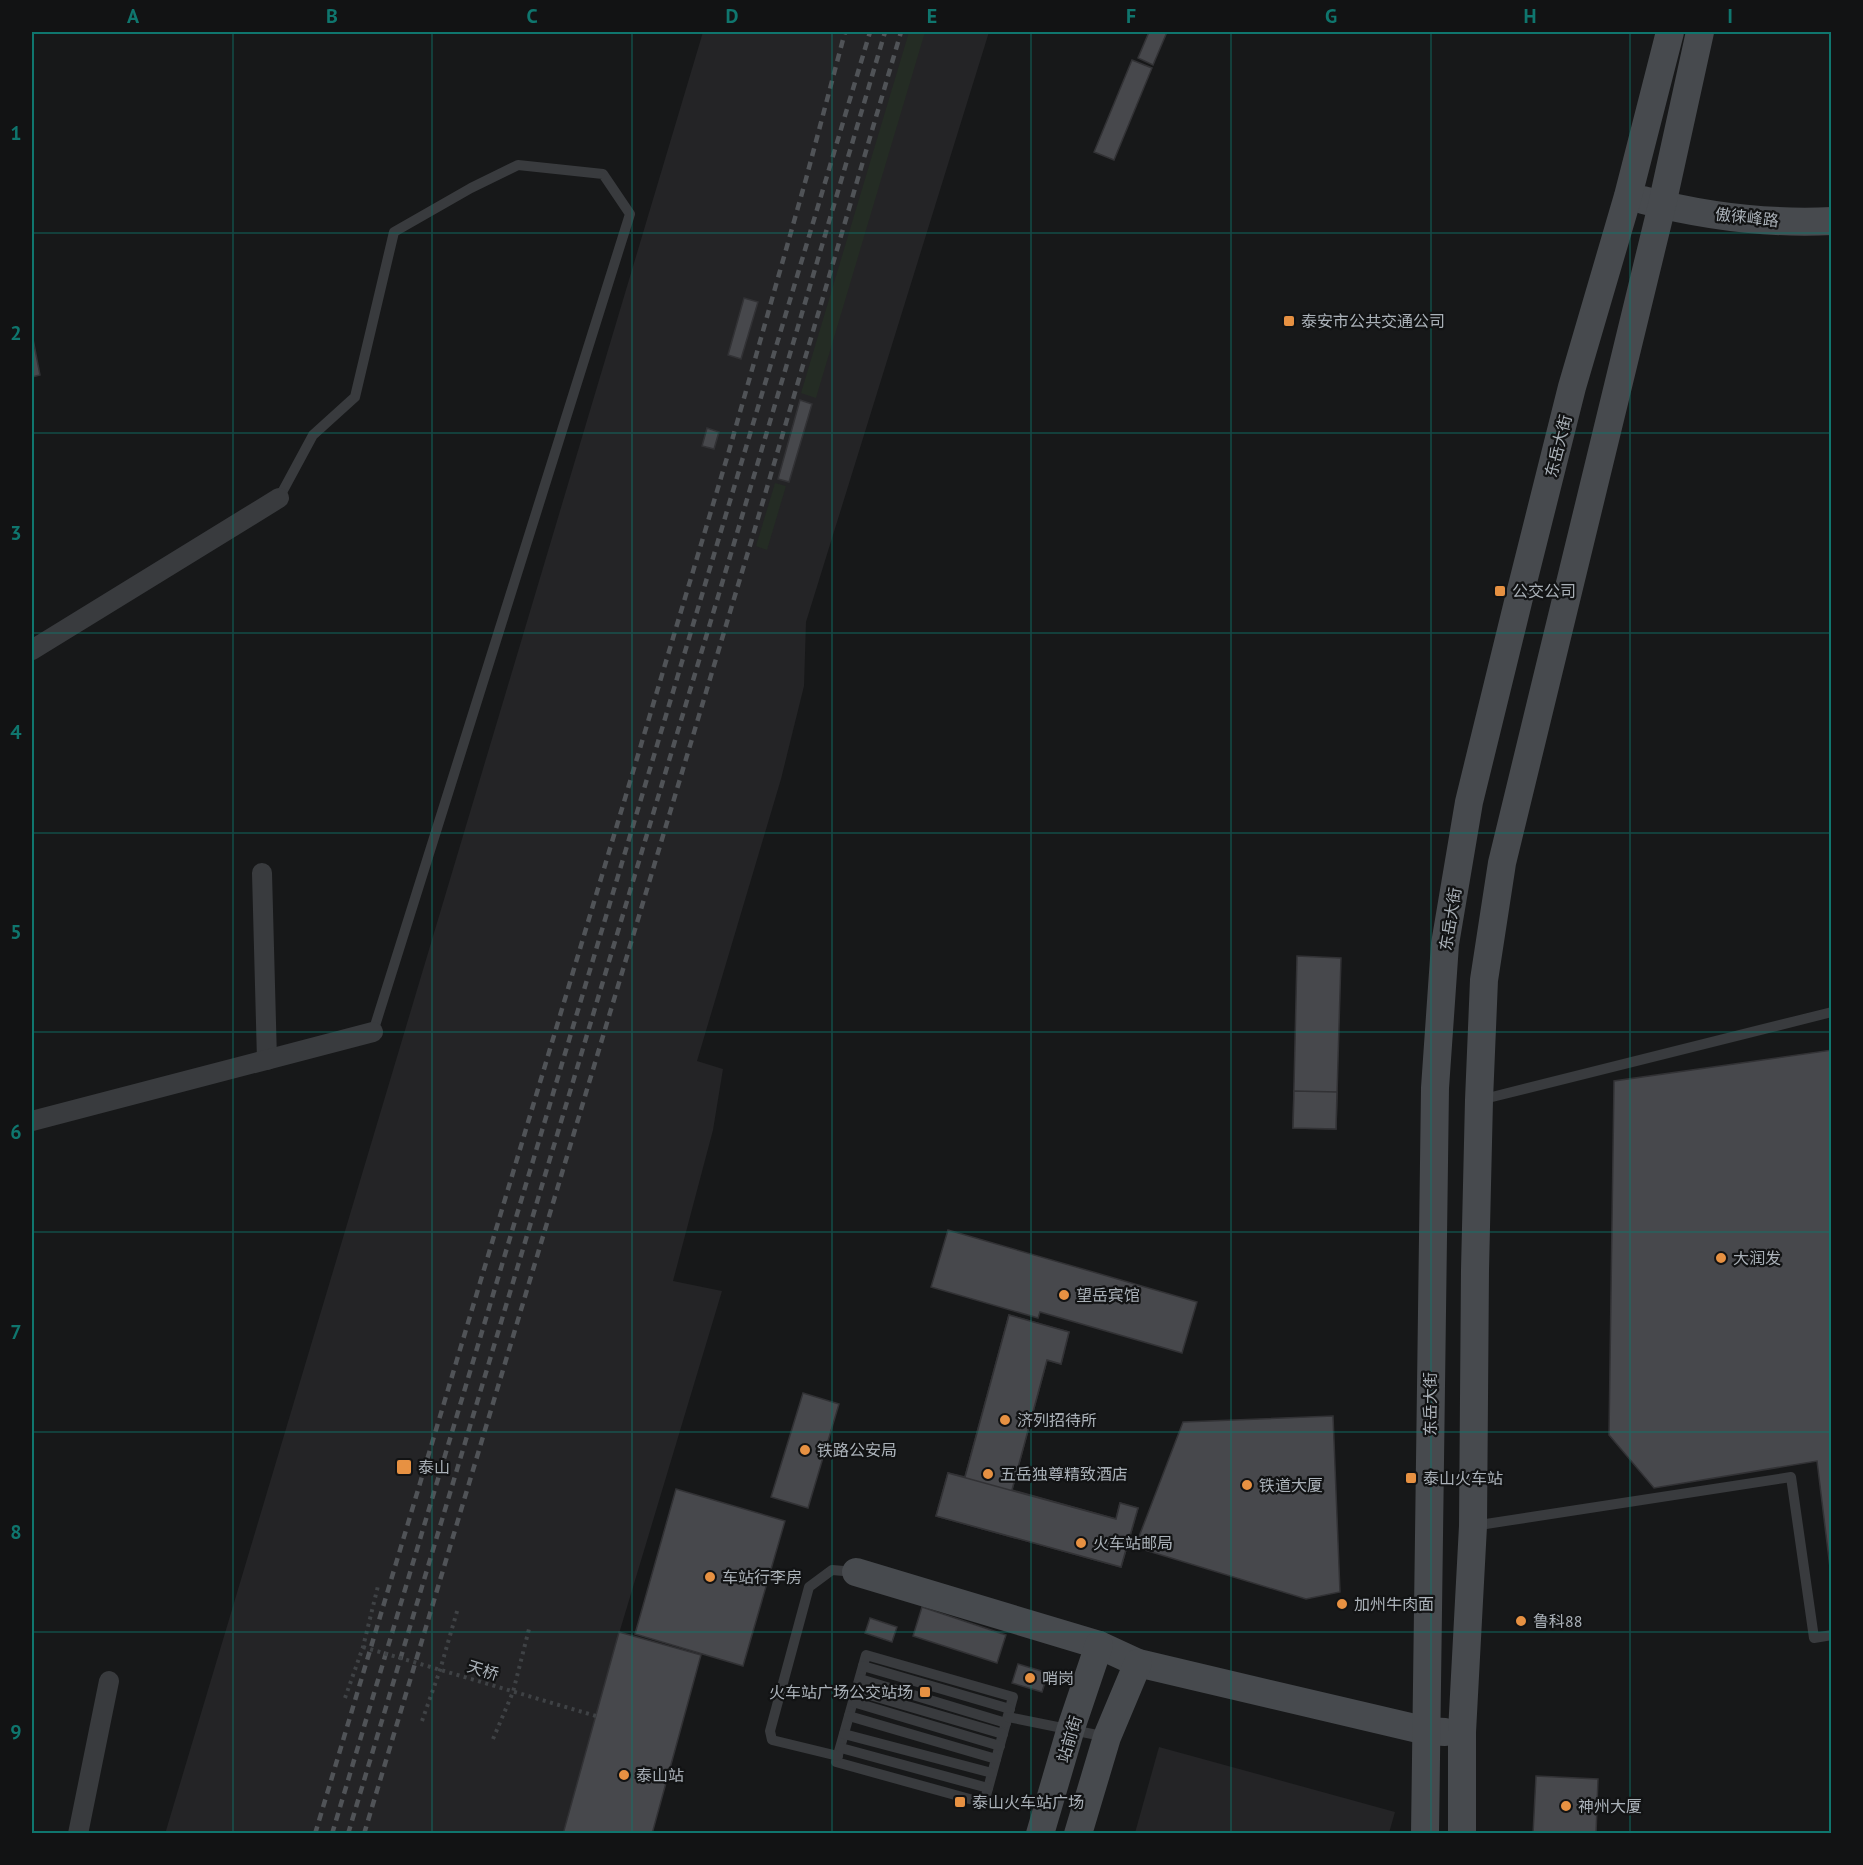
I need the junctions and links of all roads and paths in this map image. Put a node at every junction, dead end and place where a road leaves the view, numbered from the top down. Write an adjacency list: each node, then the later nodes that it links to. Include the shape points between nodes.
1 (1670, 32): 3 (main road, 东岳大街)
2 (1700, 32): 4 (main road)
3 (1628, 196): 4 (main road, 傲徕峰路); 35 (main road, 东岳大街, via 1572,387 1480,757 1445,944 1435,1088)
4 (1662, 205): 5 (main road, 傲徕峰路, via 1725,216 1800,223); 12 (main road, via 1502,863 1484,980)
5 (1832, 221)
6 (279, 498): 7 (street); 10 (lane, via 313,435 356,397 394,232 518,165 603,174 630,214)
7 (32, 650)
8 (262, 873): 11 (street)
9 (1832, 1012): 12 (lane)
10 (373, 1032): 11 (street)
11 (267, 1060): 13 (street)
12 (1479, 1100): 14 (main road)
13 (32, 1121)
14 (1473, 1526): 19 (lane, via 1791,1478 1814,1638); 36 (main road)
15 (856, 1572): 20 (main road); 41 (lane, via 832,1570 809,1587 771,1731 772,1740)
16 (378, 1586): 21 (path)
17 (458, 1608): 23 (path)
18 (529, 1629): 27 (path)
19 (1832, 1635)
20 (1099, 1645): 22 (main road); 34 (main road, 站前街)
21 (363, 1647): 23 (path, 天桥, bridge); 28 (path)
22 (1138, 1663): 35 (main road); 38 (main road)
23 (440, 1670): 27 (path, 天桥, bridge); 32 (path)
24 (860, 1678): 26 (lane); 33 (lane); 33 (lane, via 866,1655 1013,1697)
25 (109, 1680): 45 (street)
26 (856, 1691): 29 (lane); 33 (lane)
27 (513, 1692): 30 (path, 天桥, bridge); 39 (path)
28 (345, 1698)
29 (853, 1702): 31 (lane); 40 (lane)
30 (596, 1716)
31 (849, 1716): 37 (lane); 42 (lane)
32 (422, 1721)
33 (1007, 1721): 34 (lane); 40 (lane)
34 (1071, 1728): 38 (lane); 46 (main road, 站前街)
35 (1427, 1731): 36 (main road); 48 (main road, 东岳大街)
36 (1462, 1732): 49 (main road)
37 (844, 1734): 41 (lane); 43 (lane)
38 (1107, 1737): 47 (main road)
39 (493, 1739)
40 (1000, 1746): 42 (lane)
41 (839, 1752): 44 (lane); 44 (lane, via 836,1762 984,1803)
42 (996, 1759): 43 (lane)
43 (992, 1773): 44 (lane)
44 (988, 1788)
45 (78, 1833)
46 (1040, 1833)
47 (1078, 1833)
48 (1425, 1833)
49 (1462, 1833)

